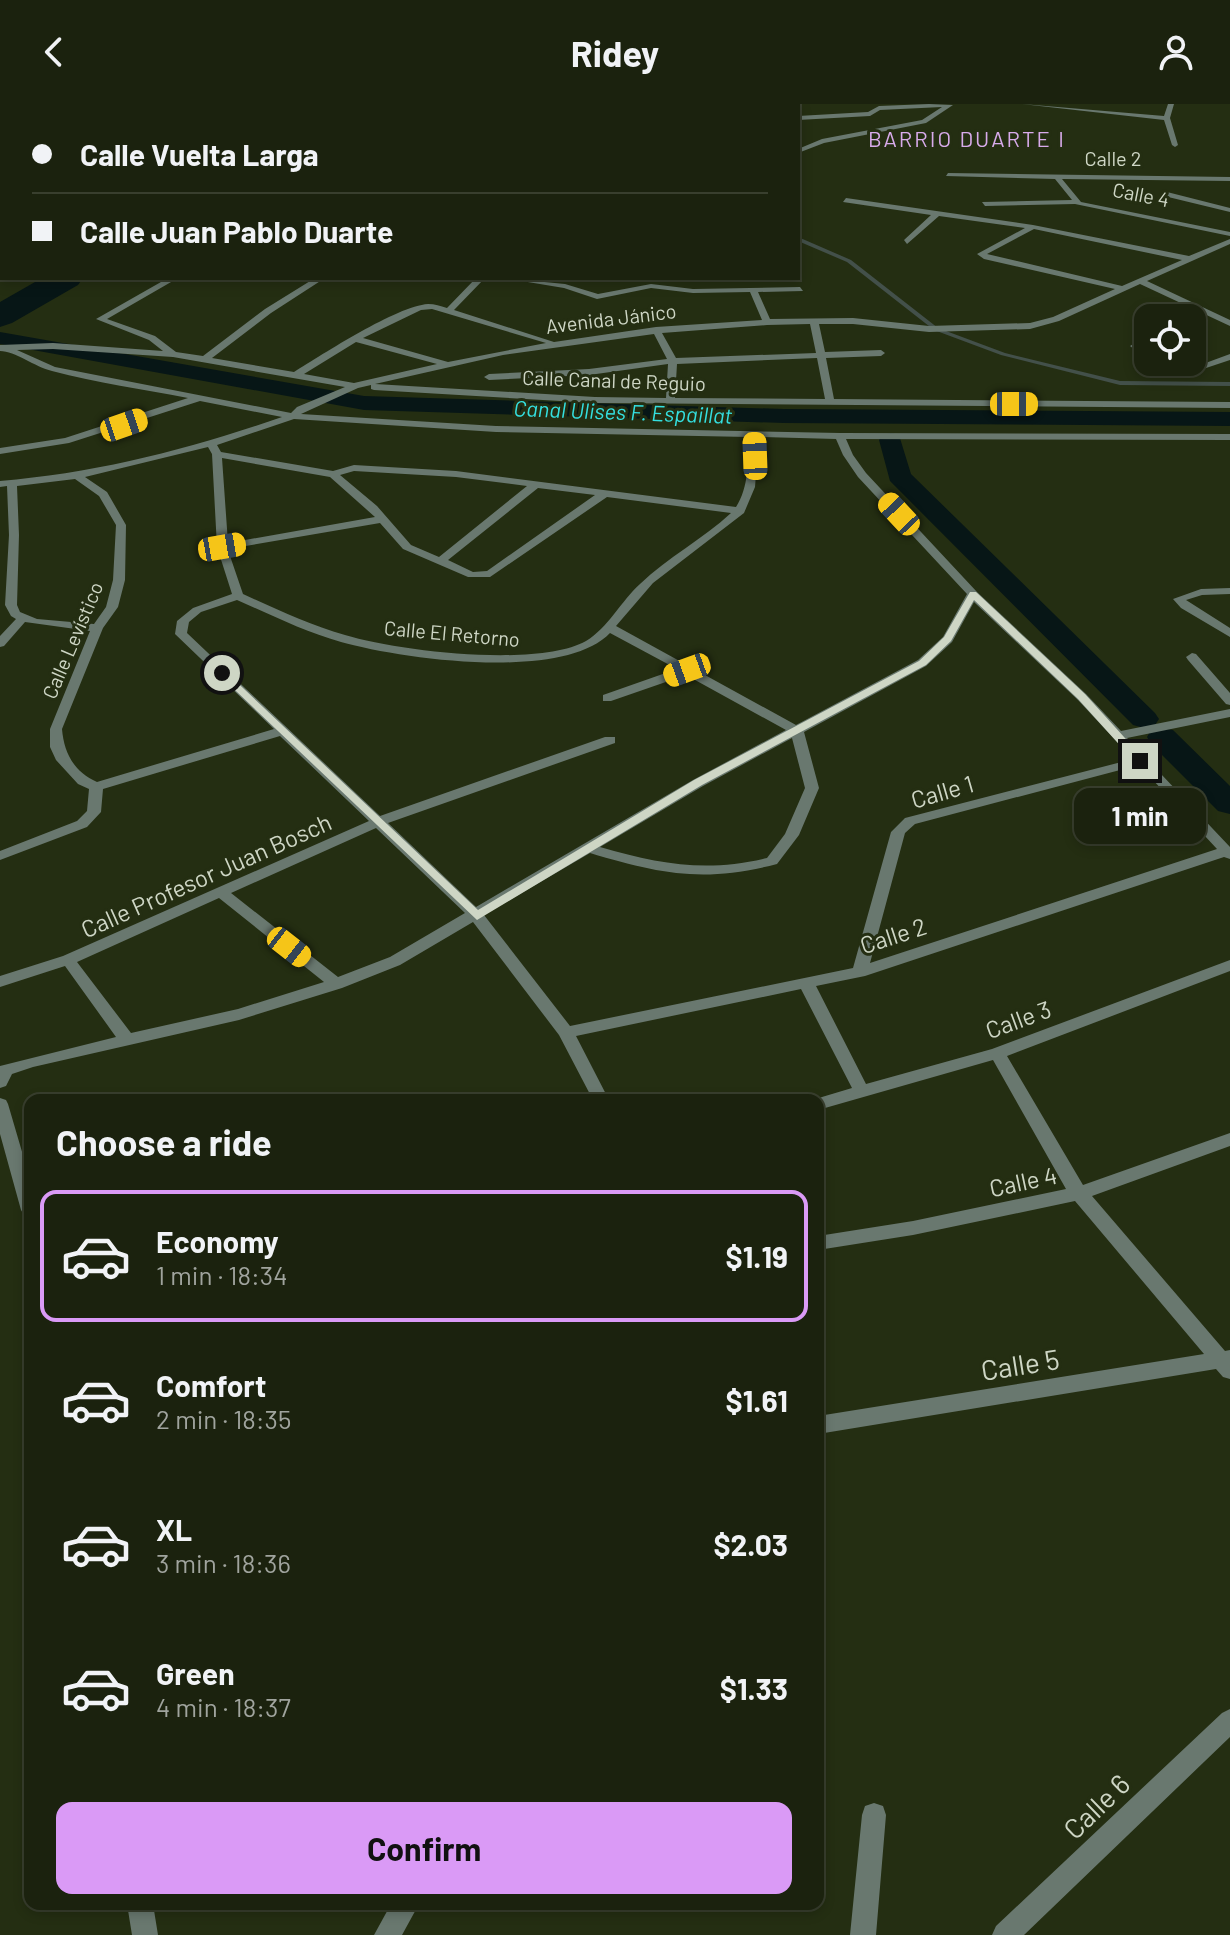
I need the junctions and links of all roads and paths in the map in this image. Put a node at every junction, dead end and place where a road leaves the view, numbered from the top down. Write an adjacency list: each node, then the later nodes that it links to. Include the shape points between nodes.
1 (953, 104): 4 (street); 8 (street, via 924,122)
2 (1025, 104): 6 (street)
3 (1171, 104): 6 (street)
4 (879, 106): 5 (street, via 870,114)
5 (800, 118)
6 (1167, 118): 9 (street)
7 (810, 139): 8 (street)
8 (822, 141): 10 (street)
9 (1175, 145)
10 (800, 150)
11 (948, 175): 12 (street, Calle 2)
12 (1057, 177): 13 (street, Calle 2); 16 (street)
13 (1230, 179)
14 (1167, 194): 18 (street)
15 (846, 200): 19 (street)
16 (1075, 202): 17 (street, Calle 4); 21 (street, Calle 4)
17 (985, 204)
18 (1230, 210)
19 (937, 213): 20 (street); 23 (street)
20 (1033, 227): 26 (street); 33 (street, via 981,254)
21 (1230, 234)
22 (1230, 241): 24 (street, Avenida Jánico)
23 (907, 242)
24 (1215, 248): 25 (street); 26 (street, Avenida Jánico)
25 (1230, 255)
26 (1190, 259): 31 (street, Avenida Jánico)
27 (170, 280): 47 (street, via 100,319 152,338)
28 (314, 280): 50 (street)
29 (479, 280): 37 (street)
30 (522, 280): 32 (street, via 597,297)
31 (1139, 281): 33 (street, Avenida Jánico); 36 (street)
32 (648, 282): 35 (street, via 693,291)
33 (1120, 288): 39 (street, Avenida Jánico, via 1045,323 929,329)
34 (800, 289): 35 (street)
35 (753, 290): 40 (street)
36 (1189, 304)
37 (450, 309): 43 (street, via 419,308); 44 (street)
38 (1206, 312): 41 (street)
39 (814, 321): 40 (street, Avenida Jánico); 48 (street)
40 (767, 322): 42 (street, Avenida Jánico)
41 (1230, 323)
42 (656, 330): 44 (street, Avenida Jánico); 51 (street)
43 (355, 339): 52 (street); 54 (street)
44 (555, 342): 52 (street, Avenida Jánico)
45 (4, 348): 47 (street, Calle Canal de Reguio); 57 (street, via 53,369)
46 (881, 353): 48 (street)
47 (173, 354): 50 (street, Calle Canal de Reguio)
48 (821, 354): 51 (street); 59 (street)
49 (1230, 357): 53 (street)
50 (205, 359): 54 (street, Calle Canal de Reguio)
51 (673, 361): 55 (street); 58 (street)
52 (447, 365): 56 (street, Avenida Jánico)
53 (1206, 365)
54 (294, 376): 56 (street, Calle Canal de Reguio)
55 (489, 377)
56 (355, 386): 58 (street, Calle Canal de Reguio); 61 (street, Avenida Jánico)
57 (200, 398): 61 (street); 66 (street, via 66,441)
58 (670, 401): 59 (street, Calle Canal de Reguio)
59 (830, 402): 60 (street, Calle Canal de Reguio)
60 (1230, 405)
61 (297, 412): 62 (street, via 496,429); 65 (street, Avenida Jánico)
62 (754, 434): 63 (street); 72 (street, via 748,500)
63 (840, 436): 64 (street); 79 (street, via 862,475)
64 (1230, 437)
65 (214, 450): 67 (street); 68 (street, Avenida Jánico); 76 (street)
66 (0, 451)
67 (333, 474): 70 (street, via 354,468); 73 (street)
68 (76, 475): 69 (street, Avenida Jánico); 84 (street, Calle Levístico, via 103,494 121,525 119,580 112,607)
69 (6, 484): 74 (street)
70 (536, 484): 71 (street); 77 (street)
71 (607, 492): 72 (street); 77 (street, via 490,574 472,575)
72 (740, 511): 83 (street, Calle El Retorno, via 668,565 632,597)
73 (382, 519): 76 (street); 77 (street, via 407,547)
74 (14, 535): 75 (street); 81 (street)
75 (0, 538)
76 (222, 547): 80 (street)
77 (439, 562)
78 (1230, 591): 85 (street, via 1179,599)
79 (973, 594): 93 (street, via 948,639 922,663); 94 (street)
80 (238, 596): 83 (street, Calle El Retorno, via 349,641 476,657 535,659 587,646); 92 (street, via 197,610 183,621 181,634)
81 (6, 607): 82 (street)
82 (22, 619): 84 (street); 86 (street)
83 (609, 627): 88 (street)
84 (97, 628): 97 (street, Calle Levístico, via 56,729 63,760)
85 (1230, 633)
86 (0, 643)
87 (1192, 657): 90 (street)
88 (687, 670): 89 (street); 93 (street)
89 (607, 698)
90 (1230, 701)
91 (1230, 713): 94 (street)
92 (282, 731): 97 (street); 98 (street)
93 (797, 731): 99 (street); 99 (street, via 812,788 792,835 772,861 722,871 683,869)
94 (1117, 736): 96 (street)
95 (610, 740): 98 (street, Calle Profesor Juan Bosch)
96 (1140, 761): 100 (street); 106 (street, Calle 1, via 910,821 898,832)
97 (96, 787): 101 (street, via 94,812 82,824)
98 (380, 821): 102 (street, Calle Profesor Juan Bosch); 103 (street)
99 (589, 848): 103 (street)
100 (1228, 853): 106 (street, Calle 2)
101 (0, 856)
102 (219, 891): 104 (street, Calle Profesor Juan Bosch); 109 (street)
103 (477, 916): 109 (street, via 395,961); 110 (street)
104 (68, 960): 107 (street, Calle Profesor Juan Bosch); 111 (street)
105 (1230, 965): 112 (street, Calle 3)
106 (860, 972): 108 (street, Calle 2)
107 (0, 982)
108 (806, 983): 110 (street, Calle 2); 114 (street)
109 (336, 984): 111 (street)
110 (566, 1032): 115 (street)
111 (127, 1040): 113 (street)
112 (997, 1053): 114 (street, Calle 3); 120 (street)
113 (3, 1076)
114 (862, 1092): 116 (street, Calle 3)
115 (598, 1094)
116 (824, 1102)
117 (0, 1104): 119 (street)
118 (1230, 1139): 120 (street, Calle 4)
119 (24, 1189)
120 (1080, 1193): 121 (street, Calle 4); 122 (street)
121 (824, 1242)
122 (1227, 1363): 123 (street, Calle 5)
123 (824, 1424)
124 (1230, 1721): 131 (street, Calle 6)
125 (874, 1815): 130 (street)
126 (141, 1910): 128 (street)
127 (402, 1910): 129 (street)
128 (145, 1935)
129 (387, 1935)
130 (863, 1935)
131 (1005, 1935)

